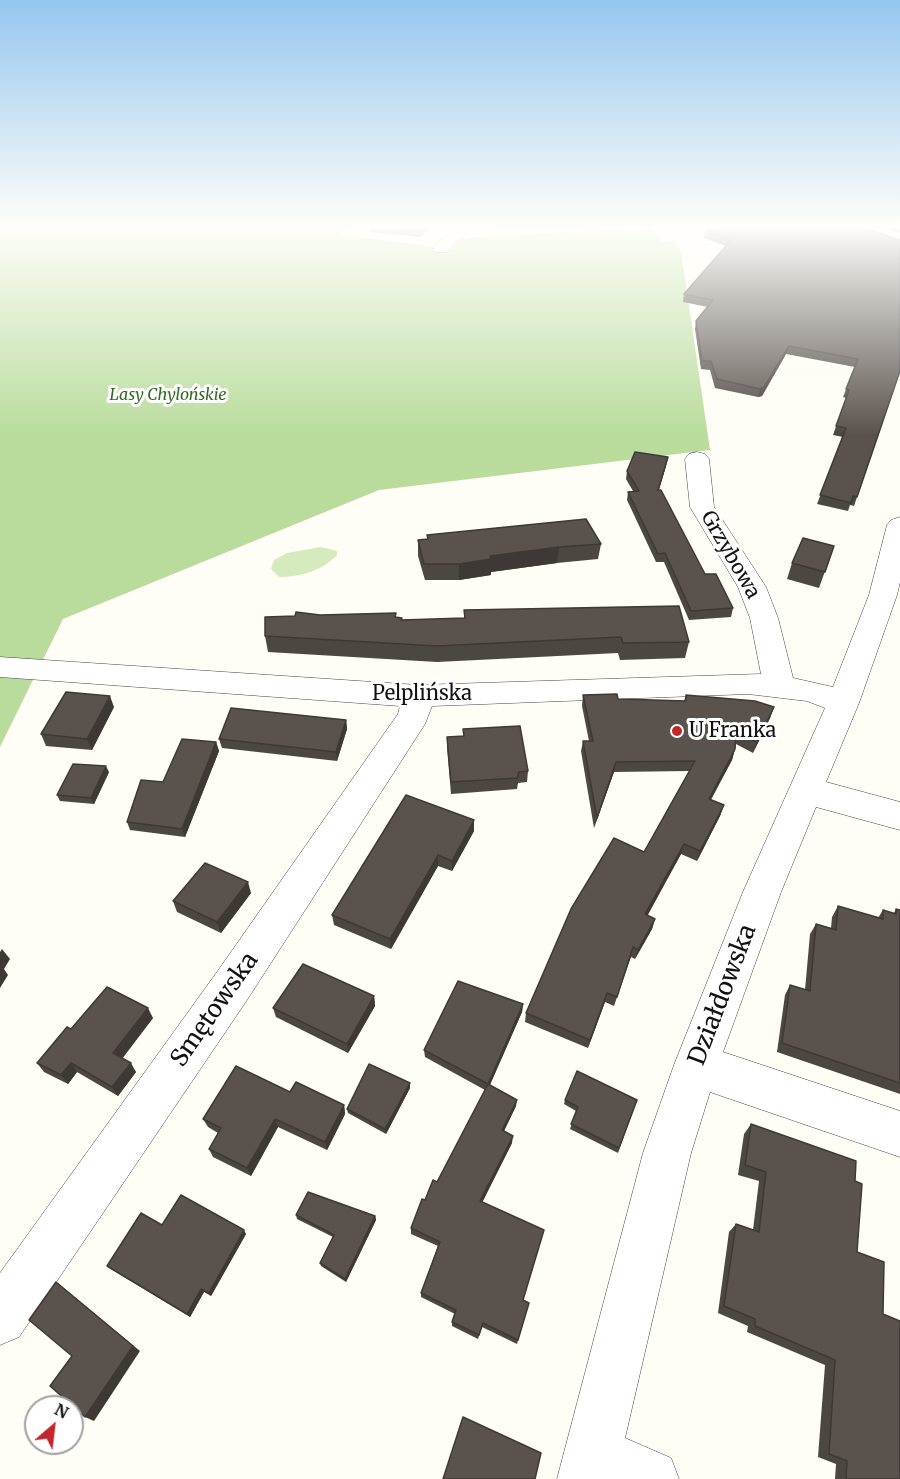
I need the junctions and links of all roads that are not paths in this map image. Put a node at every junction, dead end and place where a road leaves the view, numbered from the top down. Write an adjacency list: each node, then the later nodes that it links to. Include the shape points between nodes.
1 (697, 459): 4 (street, Grzybowa, via 702,507 752,587 764,618)
2 (900, 525): 6 (street, Działdowska, via 883,596)
3 (0, 667): 5 (street, Pelplińska)
4 (779, 685): 5 (street, Pelplińska); 6 (street, Pelplińska)
5 (418, 696): 11 (street, Smętowska, via 414,716 402,736)
6 (843, 703): 7 (street, Działdowska)
7 (804, 790): 8 (street); 9 (street, Działdowska)
8 (900, 816)
9 (696, 1065): 10 (street); 12 (street, Działdowska, via 667,1153)
10 (900, 1134)
11 (0, 1318)
12 (589, 1466): 13 (street)
13 (650, 1479)

